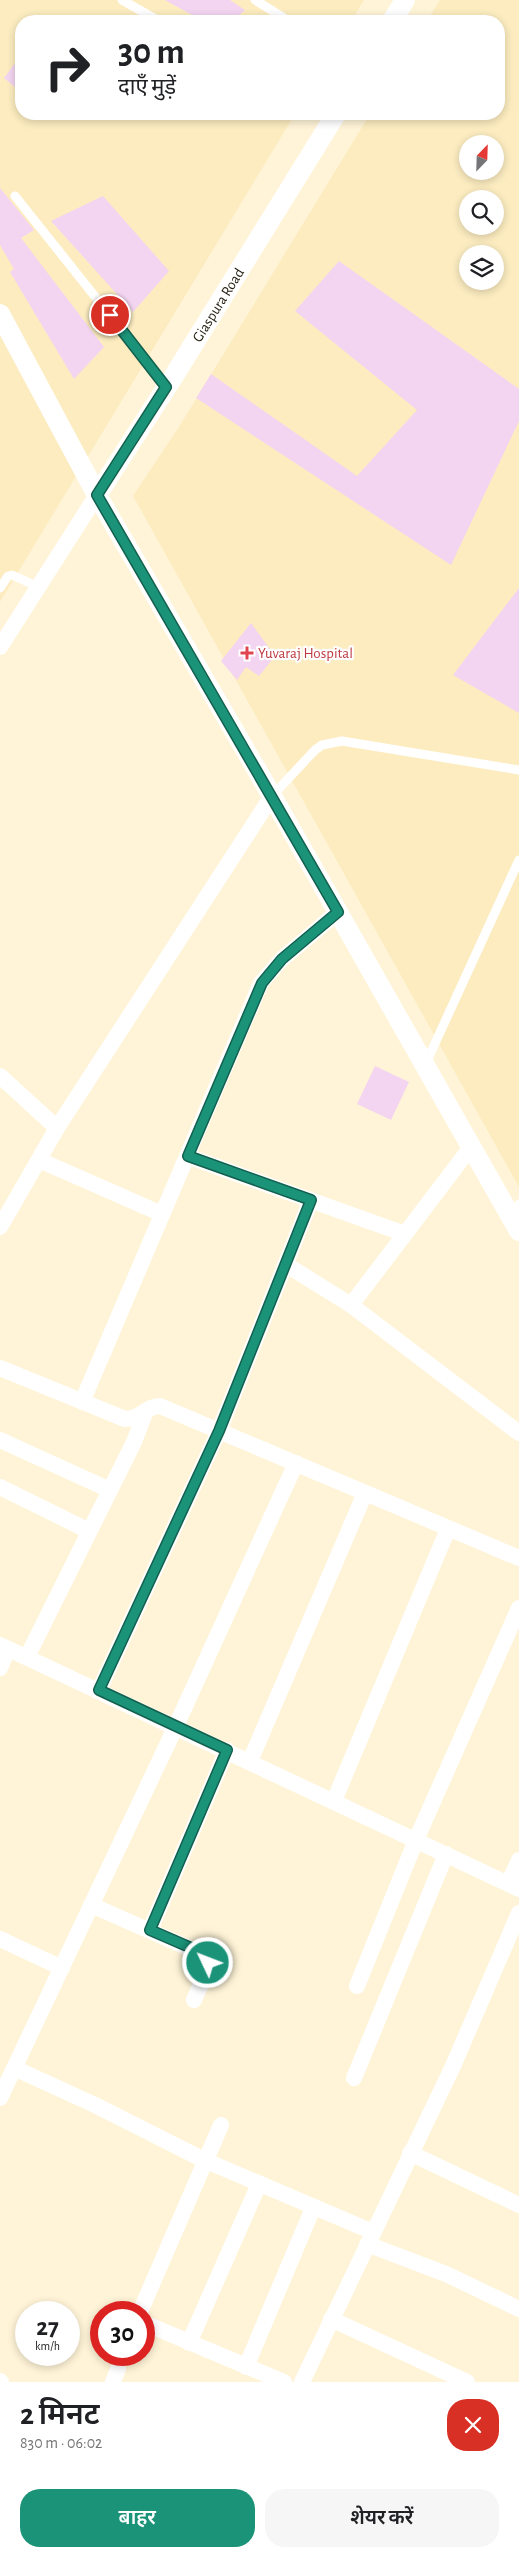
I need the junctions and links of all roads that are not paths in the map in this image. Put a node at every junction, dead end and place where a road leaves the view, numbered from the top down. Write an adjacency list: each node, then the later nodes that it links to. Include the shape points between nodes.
1 (122, 0): 4 (lane)
2 (255, 0): 5 (lane)
3 (405, 0): 6 (street)
4 (148, 15)
5 (279, 15)
6 (396, 15)
7 (328, 120): 10 (street, Giaspura Road)
8 (15, 196): 10 (lane)
9 (0, 314): 11 (street)
10 (166, 387): 11 (street, Giaspura Road)
11 (97, 495): 12 (street); 16 (street)
12 (39, 586): 13 (lane, via 12,575); 14 (street)
13 (0, 588)
14 (0, 647)
15 (519, 770): 16 (lane, via 332,742 315,750)
16 (272, 796): 18 (street); 21 (street)
17 (519, 860): 19 (lane)
18 (338, 912): 19 (street); 23 (street, via 282,959 262,983)
19 (424, 1066): 22 (street)
20 (0, 1076): 21 (street)
21 (57, 1128): 24 (street)
22 (471, 1147): 27 (street); 29 (street)
23 (188, 1156): 25 (street); 26 (street)
24 (39, 1160): 26 (street); 28 (street)
25 (311, 1200): 29 (street); 30 (street)
26 (162, 1214): 33 (street)
27 (517, 1218)
28 (0, 1226)
29 (405, 1234): 31 (street)
30 (285, 1264): 31 (street); 35 (street)
31 (351, 1305): 36 (street)
32 (0, 1368): 33 (street)
33 (82, 1402): 34 (street, via 125,1420 136,1419)
34 (145, 1413): 35 (street, via 152,1406 160,1406); 40 (street)
35 (219, 1431): 38 (street); 49 (street)
36 (519, 1433)
37 (0, 1440): 40 (street)
38 (296, 1463): 41 (street); 50 (street)
39 (0, 1487): 43 (street)
40 (110, 1490): 43 (street)
41 (365, 1493): 42 (street); 52 (street)
42 (448, 1529): 44 (street); 53 (street)
43 (89, 1531): 47 (street)
44 (519, 1558)
45 (519, 1608): 54 (street)
46 (4, 1647): 47 (street); 48 (street)
47 (27, 1657): 49 (street)
48 (0, 1668)
49 (99, 1690): 50 (street)
50 (176, 1726): 51 (street); 58 (street)
51 (227, 1750): 52 (street); 60 (street)
52 (250, 1761): 53 (street)
53 (334, 1801): 54 (street)
54 (416, 1840): 55 (street); 63 (street)
55 (446, 1854): 57 (street); 66 (street)
56 (519, 1860): 57 (street)
57 (514, 1886)
58 (91, 1905): 60 (street); 62 (street)
59 (519, 1913): 69 (street, via 453,2066)
60 (150, 1930): 64 (street, via 209,1958)
61 (0, 1939): 62 (street)
62 (62, 1968): 65 (street)
63 (357, 1986)
64 (194, 2000)
65 (14, 2068): 67 (street); 70 (street)
66 (354, 2078)
67 (0, 2098)
68 (221, 2125): 70 (street)
69 (410, 2153): 72 (street); 74 (street)
70 (204, 2160): 71 (street); 75 (street)
71 (259, 2184): 73 (street); 79 (street)
72 (519, 2205)
73 (313, 2208): 74 (street); 80 (street)
74 (370, 2238): 76 (street); 77 (street)
75 (145, 2301)
76 (519, 2309)
77 (331, 2319): 82 (street); 83 (street)
78 (155, 2328): 79 (street)
79 (189, 2343): 80 (street)
80 (246, 2367): 81 (street)
81 (284, 2382)
82 (302, 2382)
83 (467, 2382)

